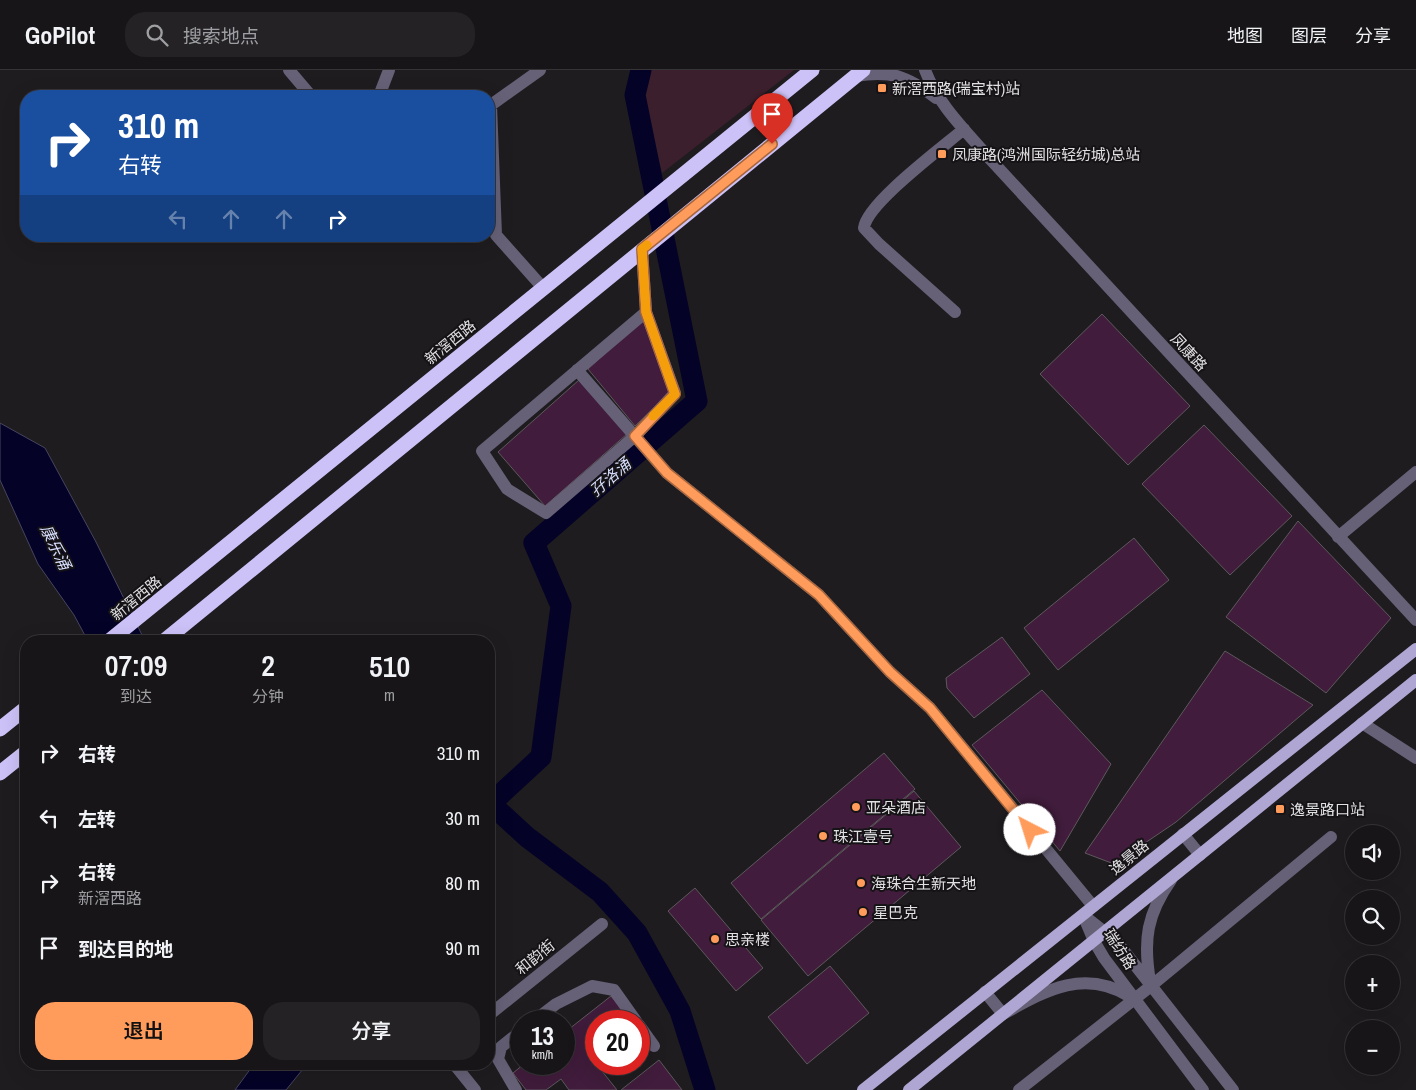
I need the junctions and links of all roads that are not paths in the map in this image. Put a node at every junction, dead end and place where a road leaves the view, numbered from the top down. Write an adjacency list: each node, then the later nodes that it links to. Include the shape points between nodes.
1 (290, 70): 7 (street)
2 (389, 70): 8 (street)
3 (540, 70): 9 (street)
4 (812, 70): 14 (highway, 新滘西路)
5 (925, 70): 10 (street)
6 (859, 73): 10 (street, via 892,73); 13 (highway)
7 (306, 90)
8 (381, 90)
9 (495, 102)
10 (942, 103): 11 (street, 凤康路)
11 (964, 128): 16 (street, via 877,204 869,213 864,228); 20 (street, 凤康路)
12 (495, 216): 14 (street, via 496,235)
13 (642, 249): 15 (street); 23 (highway)
14 (544, 289): 22 (highway, 新滘西路)
15 (646, 312): 17 (street); 18 (street, via 675,394)
16 (955, 312)
17 (577, 370): 18 (street); 18 (street, via 482,451 507,489 546,513)
18 (635, 436): 36 (street, via 667,473 819,595 890,672 930,708)
19 (1416, 472): 20 (street)
20 (1338, 537): 21 (street, 凤康路)
21 (1416, 620)
22 (117, 635)
23 (171, 635)
24 (1416, 649): 32 (main road, 逸景路)
25 (1416, 680): 27 (main road)
26 (20, 713): 28 (highway)
27 (1362, 724): 30 (street); 34 (main road)
28 (0, 729)
29 (20, 757): 31 (highway)
30 (1416, 758)
31 (0, 773)
32 (1184, 834): 34 (street); 36 (main road, 逸景路)
33 (1331, 838): 41 (street)
34 (1200, 855): 35 (main road)
35 (1174, 876): 39 (main road); 41 (street, via 1154,908 1145,944)
36 (1094, 906): 37 (main road, 逸景路)
37 (1083, 915): 39 (street); 40 (street, 瑞纺路); 42 (main road, 逸景路)
38 (602, 924): 46 (street, 和韵街)
39 (1105, 932): 40 (main road); 41 (street, via 1117,942)
40 (1094, 941): 43 (street, 瑞纺路); 47 (main road)
41 (1151, 986): 43 (street); 58 (street)
42 (985, 992): 47 (street); 54 (main road, 逸景路)
43 (1134, 999): 47 (street, via 1115,987 1088,982 1044,992); 56 (street); 57 (street, 瑞纺路)
44 (548, 1010): 45 (street, via 592,986 614,990)
45 (628, 1010)
46 (495, 1011)
47 (1003, 1014): 55 (main road)
48 (510, 1040): 53 (street, via 501,1047 498,1059)
49 (650, 1040): 50 (street)
50 (654, 1046)
51 (459, 1070): 52 (street)
52 (475, 1090)
53 (516, 1090)
54 (863, 1090)
55 (909, 1090)
56 (1019, 1090)
57 (1202, 1090)
58 (1233, 1090)

